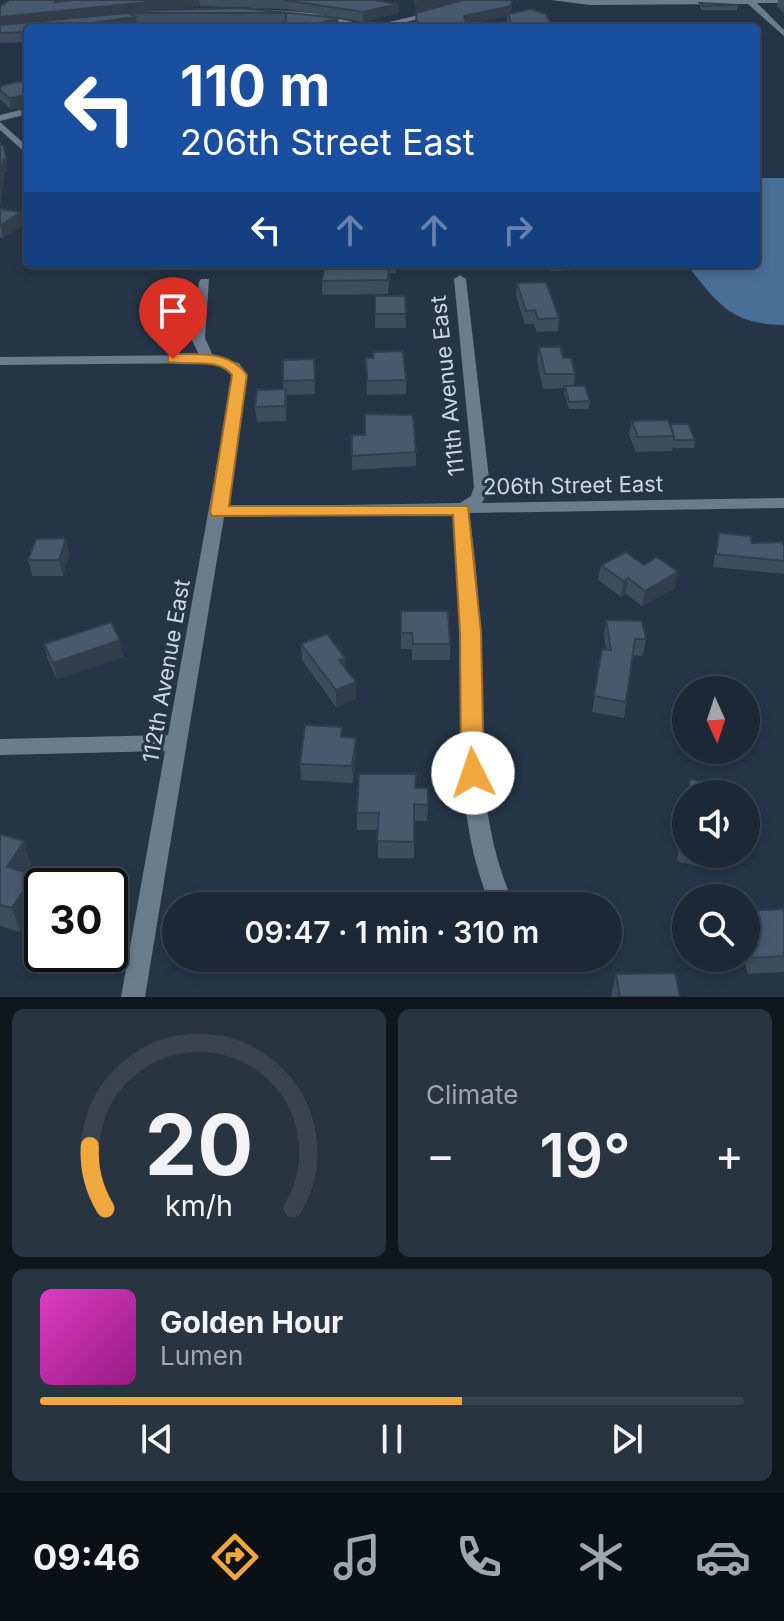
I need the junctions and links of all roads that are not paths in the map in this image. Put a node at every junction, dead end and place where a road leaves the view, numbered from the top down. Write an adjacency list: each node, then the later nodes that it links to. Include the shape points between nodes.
1 (555, 0): 3 (street)
2 (784, 1): 3 (street)
3 (751, 2): 8 (street)
4 (234, 9): 6 (street)
5 (445, 11): 7 (street)
6 (354, 24)
7 (389, 24)
8 (784, 34)
9 (24, 112): 10 (street)
10 (0, 118)
11 (0, 125): 12 (street)
12 (24, 148)
13 (460, 279): 18 (street, 111th Avenue East, via 482,487)
14 (205, 282): 16 (street, 112th Avenue East, via 198,338)
15 (0, 361): 16 (street)
16 (215, 361): 19 (street, 112th Avenue East, via 234,366 240,375)
17 (784, 503): 18 (street, 206th Street East)
18 (461, 510): 19 (street, 206th Street East); 22 (street, via 471,632 473,773)
19 (219, 512): 20 (street, 112th Avenue East)
20 (177, 743): 21 (street); 23 (street, 112th Avenue East)
21 (0, 747)
22 (495, 892)
23 (133, 997)

